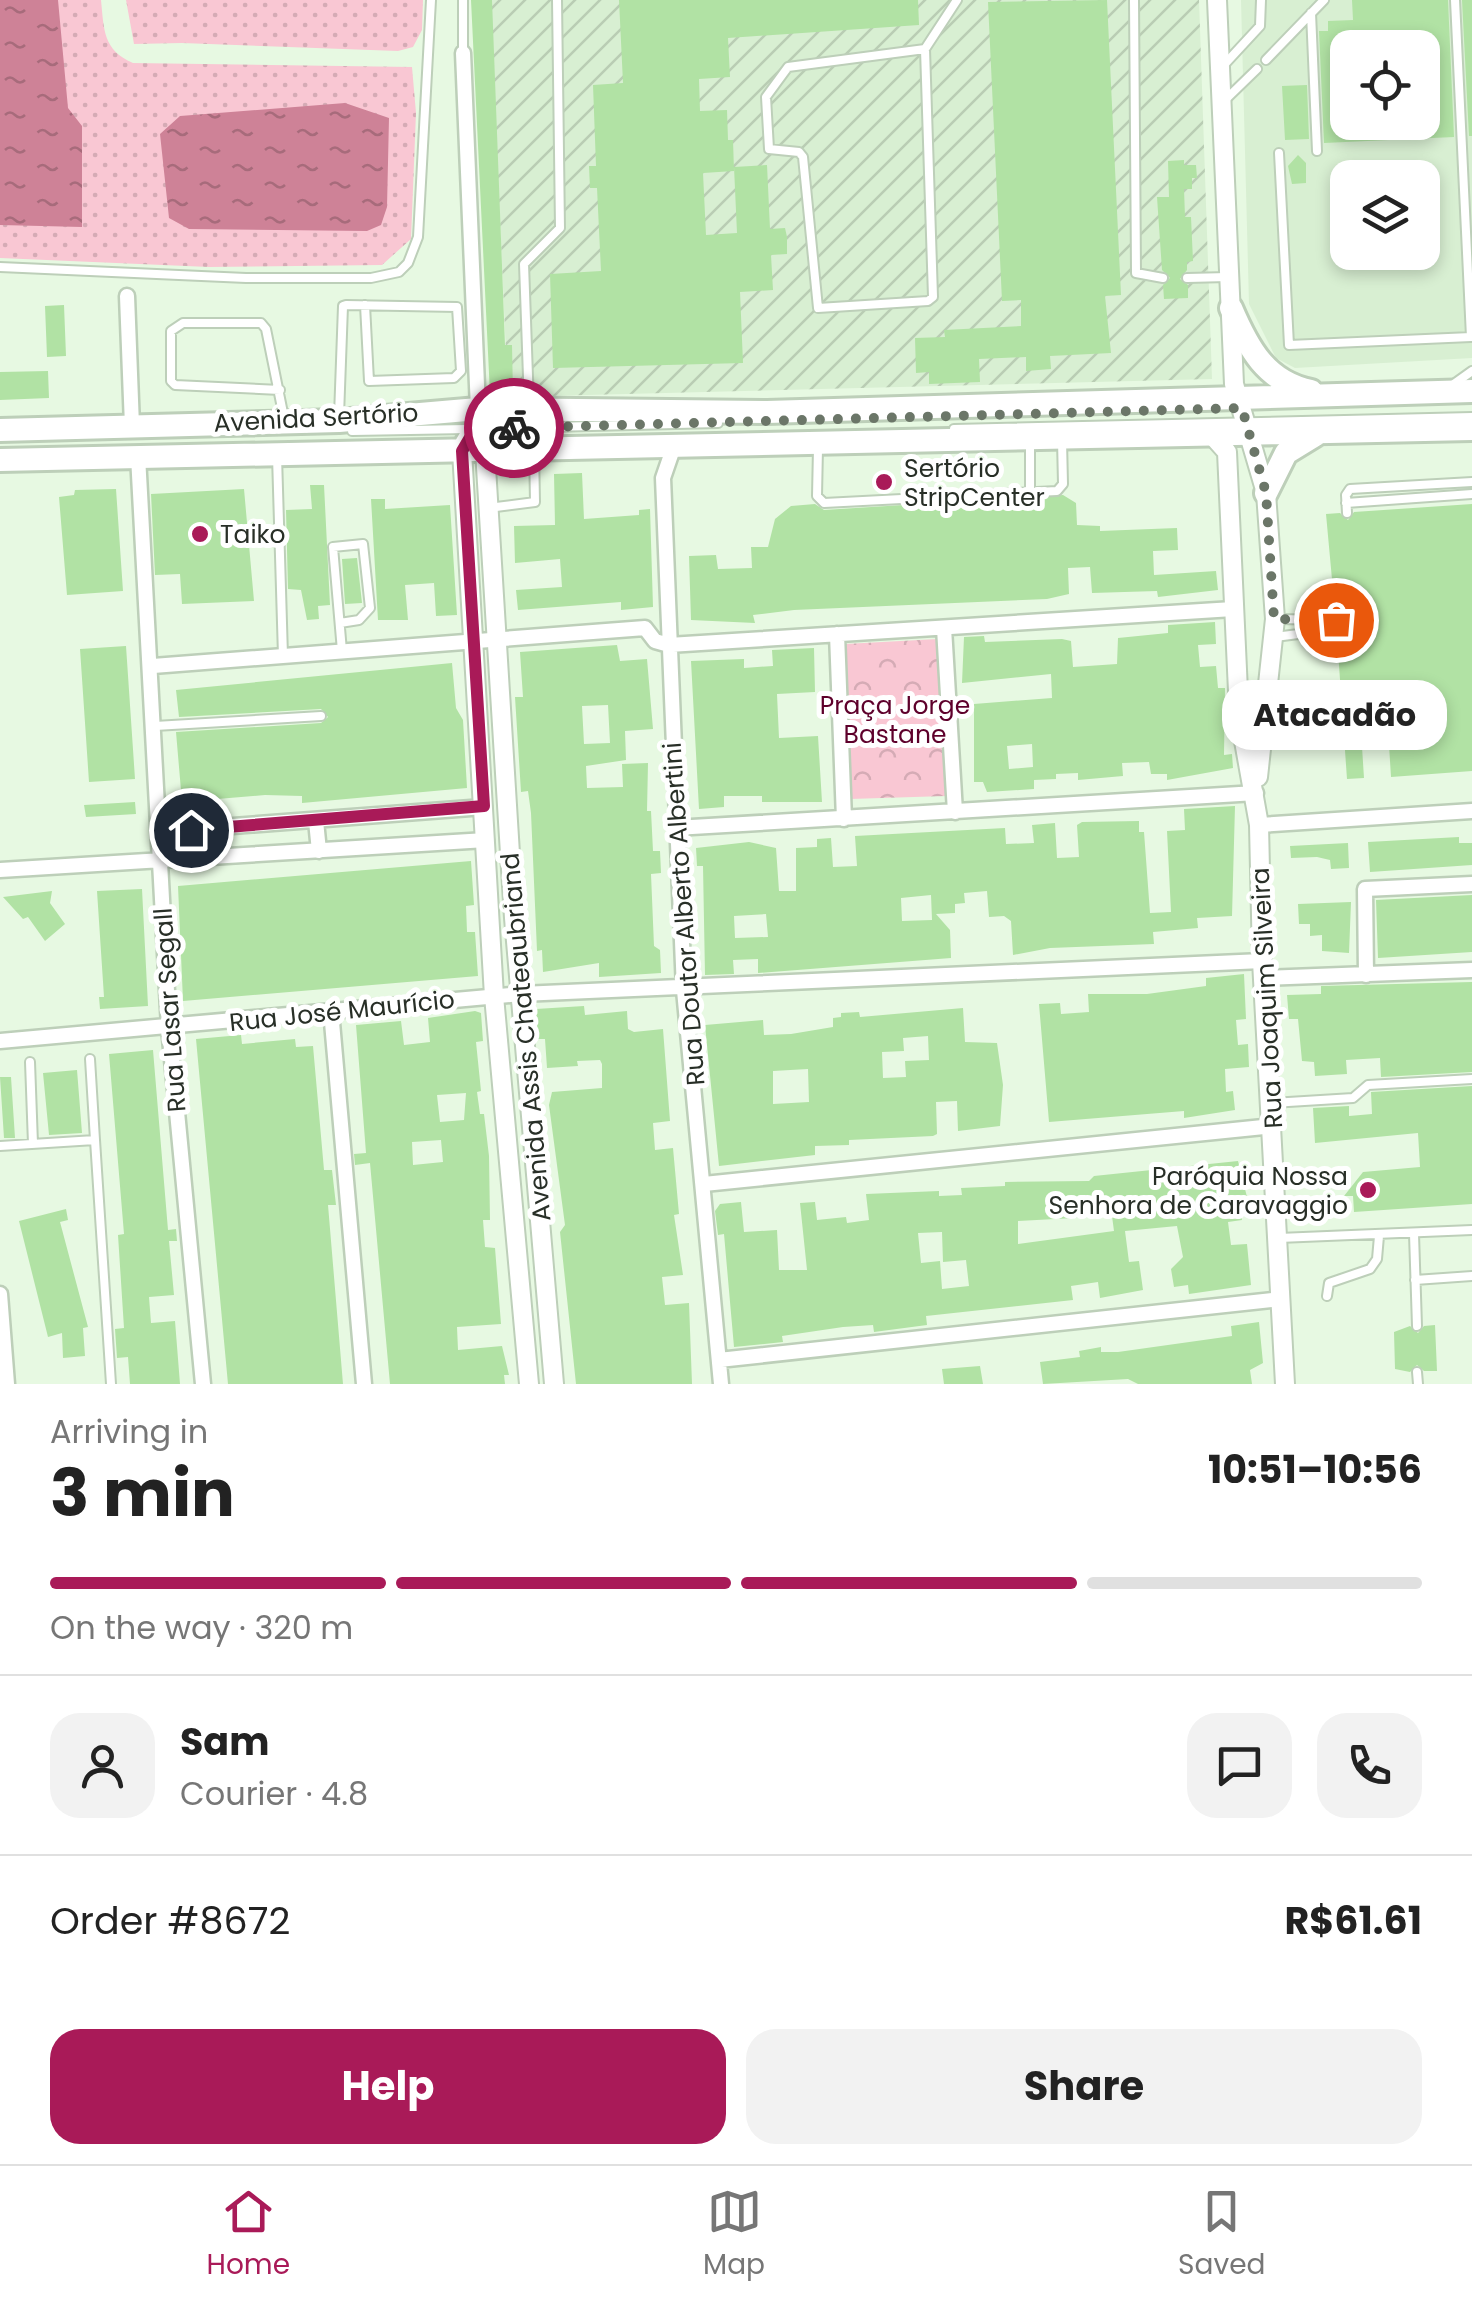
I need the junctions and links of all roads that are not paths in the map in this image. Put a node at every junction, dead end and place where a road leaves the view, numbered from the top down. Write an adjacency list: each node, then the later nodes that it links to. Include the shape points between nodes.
1 (431, 0): 19 (lane, via 418,237 399,272 332,280)
2 (462, 0): 12 (lane)
3 (556, 0): 32 (lane, via 560,228 524,264)
4 (957, 0): 11 (lane)
5 (1134, 0): 21 (lane, via 1136,273)
6 (1217, 0): 15 (street, Rua Joaquim Silveira)
7 (1261, 0): 15 (lane, via 1260,26)
8 (1324, 0): 10 (lane)
9 (1455, 0): 18 (lane, via 1471,337 1289,345)
10 (1311, 14): 13 (lane); 17 (lane)
11 (925, 49): 11 (lane, via 933,297 818,308 803,157 769,150 766,96 788,67)
12 (464, 53): 43 (street)
13 (1266, 60)
14 (1258, 69): 16 (lane)
15 (1220, 70): 16 (street, Rua Joaquim Silveira)
16 (1221, 103): 20 (street, Rua Joaquim Silveira)
17 (1317, 151)
18 (1278, 153)
19 (0, 267)
20 (1229, 277): 22 (lane); 25 (street, Rua Joaquim Silveira)
21 (1162, 278)
22 (1188, 278)
23 (127, 296): 38 (street)
24 (365, 305): 24 (lane, via 457,307 460,375 369,381); 36 (lane, via 346,305 340,312)
25 (1231, 308): 30 (main road, via 1254,356 1274,376); 34 (street, Rua Joaquim Silveira, via 1234,384)
26 (1472, 371): 29 (lane)
27 (280, 390): 27 (lane, via 261,323 182,323 171,331 176,385); 37 (lane)
28 (1472, 391): 29 (main road, Avenida Sertório)
29 (1431, 392): 30 (main road, Avenida Sertório)
30 (1324, 394): 34 (main road, Avenida Sertório)
31 (1472, 402): 34 (lane)
32 (530, 408): 33 (main road, Avenida Sertório); 43 (main road, Avenida Sertório)
33 (576, 411): 34 (main road, Avenida Sertório); 43 (main road, via 496,420)
34 (1245, 415): 35 (lane); 41 (main road, Avenida Sertório); 42 (main road, Avenida Sertório); 43 (lane); 43 (lane); 56 (street, Rua Joaquim Silveira)
35 (1472, 417)
36 (339, 421): 37 (main road, Avenida Sertório); 43 (main road, Avenida Sertório)
37 (284, 422): 38 (main road, Avenida Sertório)
38 (132, 426): 40 (main road, Avenida Sertório)
39 (1472, 429): 41 (main road, Avenida Sertório)
40 (0, 430)
41 (1321, 432): 56 (main road, via 1286,453)
42 (1210, 433): 45 (main road, Avenida Sertório); 59 (street, Rua Joaquim Silveira, via 1227,452)
43 (473, 436): 44 (lane); 49 (main road, Avenida Sertório); 50 (lane); 52 (main road, Avenida Sertório); 58 (street, Avenida Assis Chateaubriand); 67 (street, Avenida Assis Chateaubriand)
44 (0, 438)
45 (1062, 438): 46 (main road, Avenida Sertório); 55 (lane, via 1062,488)
46 (1030, 439): 47 (main road, Avenida Sertório); 55 (lane)
47 (818, 443): 48 (main road, Avenida Sertório); 55 (lane, via 821,502)
48 (674, 446): 49 (main road, Avenida Sertório); 68 (street, Rua Doutor Alberto Albertini, via 663,478)
49 (534, 449): 58 (lane, via 535,502)
50 (0, 452)
51 (138, 456): 52 (main road, Avenida Sertório); 53 (main road, Avenida Sertório); 71 (street, Rua Lasar Segall)
52 (277, 456): 70 (lane)
53 (0, 460)
54 (1472, 482): 57 (lane, via 1350,490 1346,508)
55 (1030, 493)
56 (1266, 493): 63 (street, Rua Joaquim Silveira)
57 (1472, 494)
58 (488, 508): 66 (street, Avenida Assis Chateaubriand)
59 (1233, 610): 62 (street); 74 (street, Rua Joaquim Silveira, via 1239,713)
60 (1301, 620): 63 (lane); 65 (lane); 65 (lane, via 1336,625)
61 (340, 623): 61 (lane, via 359,620 370,608 363,544 333,548); 69 (lane)
62 (944, 628): 64 (street); 77 (street)
63 (1275, 628): 65 (lane); 74 (street, Rua Joaquim Silveira)
64 (837, 634): 68 (street); 78 (street)
65 (1301, 634)
66 (496, 640): 67 (street); 68 (street, via 646,628 655,641); 87 (street, Avenida Assis Chateaubriand)
67 (474, 641): 69 (street); 75 (street, Avenida Assis Chateaubriand)
68 (669, 645): 81 (street, Rua Doutor Alberto Albertini)
69 (342, 652): 70 (street)
70 (283, 656): 71 (street)
71 (152, 666): 73 (street, Rua Lasar Segall)
72 (322, 716): 73 (lane)
73 (155, 726): 84 (street, Rua Lasar Segall)
74 (1256, 792): 77 (street); 80 (street, Rua Joaquim Silveira)
75 (484, 806): 79 (street); 82 (street, Avenida Assis Chateaubriand)
76 (1472, 811): 80 (street)
77 (955, 812): 78 (street)
78 (844, 819): 81 (street)
79 (316, 820): 83 (street); 84 (street, via 191,830)
80 (1259, 825): 89 (street, Rua Joaquim Silveira)
81 (675, 828): 92 (street, Rua Doutor Alberto Albertini)
82 (486, 840): 83 (street); 88 (street, Avenida Assis Chateaubriand)
83 (320, 851): 84 (street)
84 (160, 861): 85 (street); 96 (street, Rua Lasar Segall)
85 (0, 870)
86 (1472, 884): 91 (street, via 1365,890)
87 (514, 918): 88 (street); 93 (street, Avenida Assis Chateaubriand)
88 (490, 919): 94 (street, Avenida Assis Chateaubriand)
89 (1263, 970): 91 (street, Rua José Maurício); 92 (street, Rua José Maurício); 101 (street, Rua Joaquim Silveira)
90 (1472, 970): 91 (street, Rua José Maurício)
91 (1366, 975)
92 (684, 990): 93 (street, Rua José Maurício); 106 (street, Rua Doutor Alberto Albertini)
93 (521, 994): 94 (street, Rua José Maurício); 107 (street, Avenida Assis Chateaubriand)
94 (494, 996): 95 (street, Rua José Maurício); 108 (street, Avenida Assis Chateaubriand)
95 (332, 1011): 96 (street, Rua José Maurício); 124 (street)
96 (169, 1028): 97 (street, Rua José Maurício); 123 (street, Rua Lasar Segall)
97 (0, 1041)
98 (90, 1058): 103 (lane)
99 (30, 1062): 104 (lane)
100 (1472, 1079): 101 (lane, via 1368,1085 1353,1098)
101 (1271, 1102): 102 (street, Rua Joaquim Silveira)
102 (1273, 1126): 106 (street); 112 (street, Rua Joaquim Silveira)
103 (95, 1140): 104 (lane); 122 (lane)
104 (33, 1144): 105 (lane)
105 (0, 1146)
106 (704, 1184): 119 (street, Rua Doutor Alberto Albertini)
107 (540, 1209): 108 (street); 126 (street, Avenida Assis Chateaubriand)
108 (515, 1212): 125 (street, Avenida Assis Chateaubriand)
109 (1472, 1230): 110 (lane)
110 (1414, 1234): 111 (lane); 114 (lane)
111 (1379, 1236): 112 (lane); 116 (lane, via 1370,1269 1336,1277)
112 (1278, 1238): 117 (street, Rua Joaquim Silveira)
113 (1472, 1276): 114 (lane)
114 (1415, 1280): 118 (lane)
115 (0, 1294): 121 (street)
116 (1327, 1296)
117 (1281, 1299): 119 (street); 128 (street, Rua Joaquim Silveira)
118 (1417, 1326)
119 (719, 1360): 127 (street, Rua Doutor Alberto Albertini)
120 (1417, 1372): 129 (lane)
121 (7, 1384)
122 (110, 1384)
123 (202, 1384)
124 (364, 1384)
125 (528, 1384)
126 (554, 1384)
127 (721, 1384)
128 (1285, 1384)
129 (1418, 1384)

